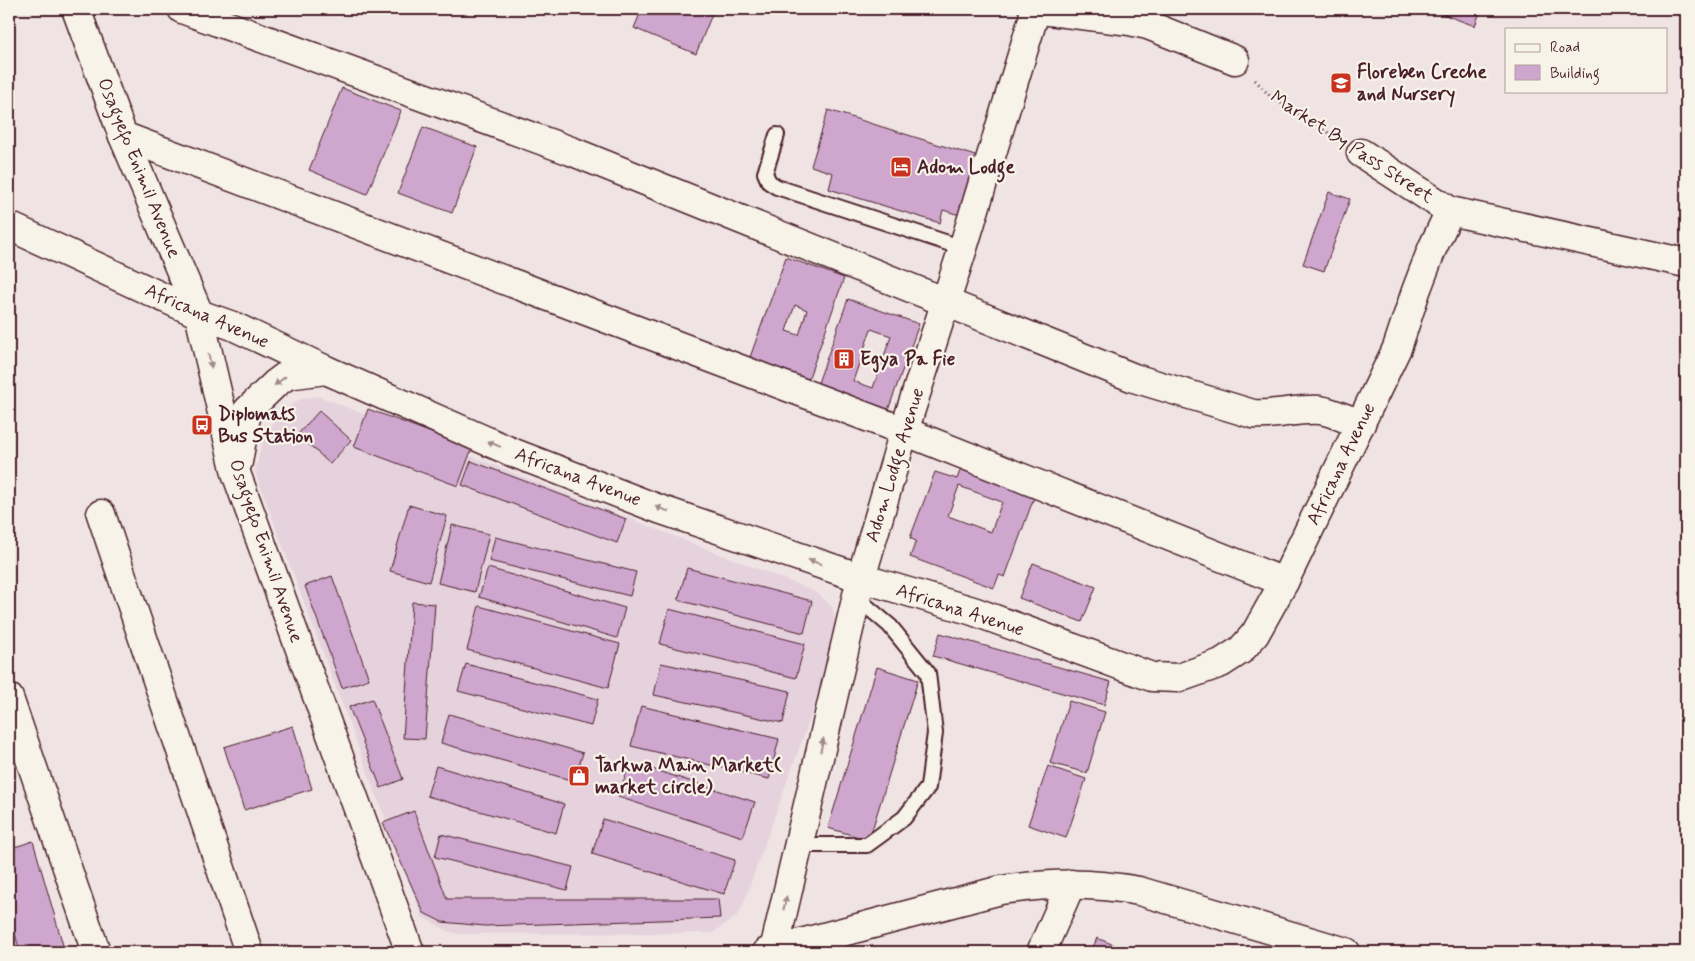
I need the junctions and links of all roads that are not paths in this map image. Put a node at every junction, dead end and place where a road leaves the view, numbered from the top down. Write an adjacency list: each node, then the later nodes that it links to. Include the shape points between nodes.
1 (76, 9): 6 (street, Osagyefo Enimil Avenue)
2 (182, 9): 12 (street, via 570,151)
3 (1035, 9): 4 (street, via 1148,25); 10 (street, Adom Lodge Avenue)
4 (1235, 60)
5 (777, 135): 10 (lane, via 765,173 769,182)
6 (123, 136): 13 (street, Osagyefo Enimil Avenue); 16 (street)
7 (1361, 153): 8 (street, Market By Pass Street)
8 (1450, 212): 11 (street); 15 (street, Africana Avenue, via 1432,249 1397,348)
9 (9, 226): 13 (street, Africana Avenue)
10 (963, 248): 12 (street, Adom Lodge Avenue)
11 (1686, 263)
12 (946, 302): 15 (street, via 1134,378 1253,414 1322,410); 16 (street, Adom Lodge Avenue)
13 (199, 314): 14 (street, Africana Avenue); 17 (street, Osagyefo Enimil Avenue, one-way to 17)
14 (326, 370): 17 (street, one-way to 17, via 287,375 247,411); 20 (street, Africana Avenue, one-way to 14, via 514,453)
15 (1360, 424): 19 (street, Africana Avenue)
16 (904, 432): 19 (street); 20 (street, Adom Lodge Avenue)
17 (236, 473): 27 (street, Osagyefo Enimil Avenue)
18 (101, 514): 26 (street)
19 (1284, 582): 20 (street, Africana Avenue, via 1255,634 1241,650 1221,662 1179,678 1152,676 973,611)
20 (859, 588): 22 (street, Adom Lodge Avenue, one-way to 20); 22 (lane, via 928,673 935,733 928,787 904,818 867,845)
21 (9, 698): 25 (street)
22 (799, 845): 24 (street, Adom Lodge Avenue, one-way to 22)
23 (1071, 884): 24 (street, via 1001,890); 28 (street); 29 (street, via 1107,885 1139,891)
24 (771, 951)
25 (96, 952)
26 (249, 952)
27 (410, 952)
28 (1041, 952)
29 (1346, 952)

